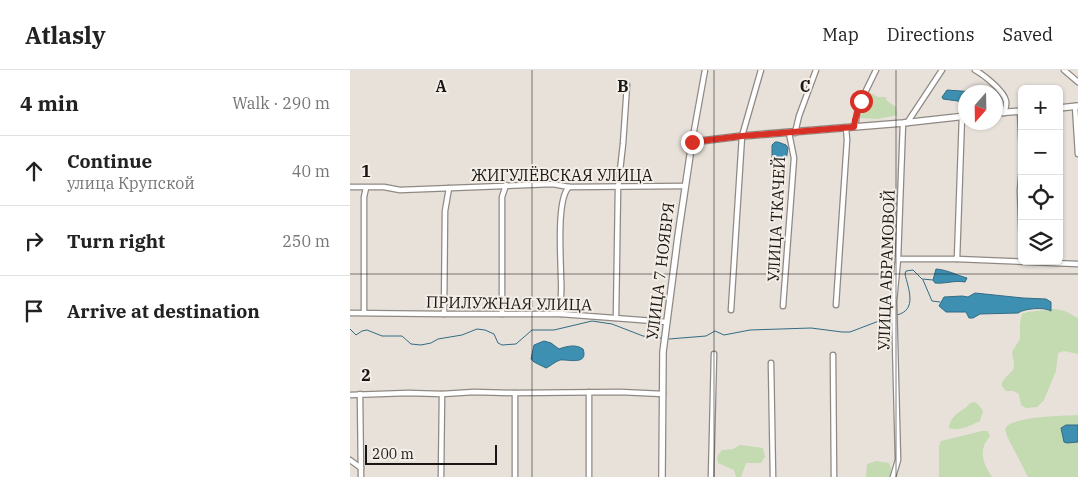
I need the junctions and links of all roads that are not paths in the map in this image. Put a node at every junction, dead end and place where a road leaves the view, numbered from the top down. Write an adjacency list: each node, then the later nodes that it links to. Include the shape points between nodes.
1 (705, 70): 21 (street, УЛИЦА 7 НОЯБРЯ)
2 (761, 70): 20 (street)
3 (816, 70): 19 (street, УЛИЦА ТКАЧЕЙ)
4 (876, 70): 16 (street, via 858,107)
5 (942, 70): 15 (street)
6 (975, 70): 13 (street, via 1003,95 1007,103)
7 (1064, 70): 8 (street)
8 (1078, 82)
9 (627, 85): 30 (street)
10 (1076, 106): 11 (street); 22 (street)
11 (1063, 108)
12 (1018, 111): 13 (street)
13 (1004, 113)
14 (958, 117): 15 (street)
15 (905, 123): 16 (street); 32 (street, УЛИЦА АБРАМОВОЙ)
16 (854, 127): 17 (street)
17 (846, 128): 19 (street); 37 (street)
18 (963, 130): 33 (street)
19 (792, 133): 20 (street); 38 (street, УЛИЦА ТКАЧЕЙ, via 794,158)
20 (742, 136): 21 (street); 39 (street)
21 (692, 142): 25 (street, УЛИЦА 7 НОЯБРЯ)
22 (1078, 154)
23 (1021, 175): 31 (street)
24 (506, 184): 27 (street, ЖИГУЛЁВСКАЯ УЛИЦА); 29 (street, ЖИГУЛЁВСКАЯ УЛИЦА); 43 (street, via 502,194)
25 (685, 186): 30 (street, ЖИГУЛЁВСКАЯ УЛИЦА); 46 (street, УЛИЦА 7 НОЯБРЯ)
26 (350, 187): 28 (street, ЖИГУЛЁВСКАЯ УЛИЦА)
27 (569, 187): 30 (street, ЖИГУЛЁВСКАЯ УЛИЦА); 44 (street, via 562,200)
28 (366, 188): 29 (street, ЖИГУЛЁВСКАЯ УЛИЦА); 41 (street)
29 (449, 188): 42 (street, via 445,211)
30 (618, 188): 45 (street)
31 (1021, 220)
32 (898, 259): 33 (street); 66 (street, УЛИЦА АБРАМОВОЙ, via 894,301 898,460)
33 (956, 259): 34 (street)
34 (1018, 262)
35 (1063, 263): 36 (street)
36 (1078, 264)
37 (836, 305)
38 (783, 306)
39 (731, 310)
40 (350, 312): 41 (street, ПРИЛУЖНАЯ УЛИЦА)
41 (364, 312): 42 (street, ПРИЛУЖНАЯ УЛИЦА)
42 (444, 314): 43 (street, ПРИЛУЖНАЯ УЛИЦА)
43 (502, 314): 44 (street, ПРИЛУЖНАЯ УЛИЦА)
44 (560, 314): 45 (street, ПРИЛУЖНАЯ УЛИЦА)
45 (616, 318): 46 (street, ПРИЛУЖНАЯ УЛИЦА)
46 (667, 322): 55 (street, УЛИЦА 7 НОЯБРЯ)
47 (714, 354): 63 (street)
48 (833, 355): 65 (street)
49 (771, 363): 64 (street)
50 (589, 392): 51 (street); 55 (street); 61 (street)
51 (515, 393): 54 (street); 60 (street)
52 (350, 394): 53 (street)
53 (360, 394): 54 (street); 57 (street)
54 (442, 394): 59 (street)
55 (663, 394): 62 (street, УЛИЦА 7 НОЯБРЯ)
56 (350, 460): 57 (street)
57 (361, 468): 58 (street)
58 (361, 477)
59 (441, 477)
60 (515, 477)
61 (589, 477)
62 (662, 477)
63 (711, 477)
64 (773, 477)
65 (834, 477)
66 (893, 477)

